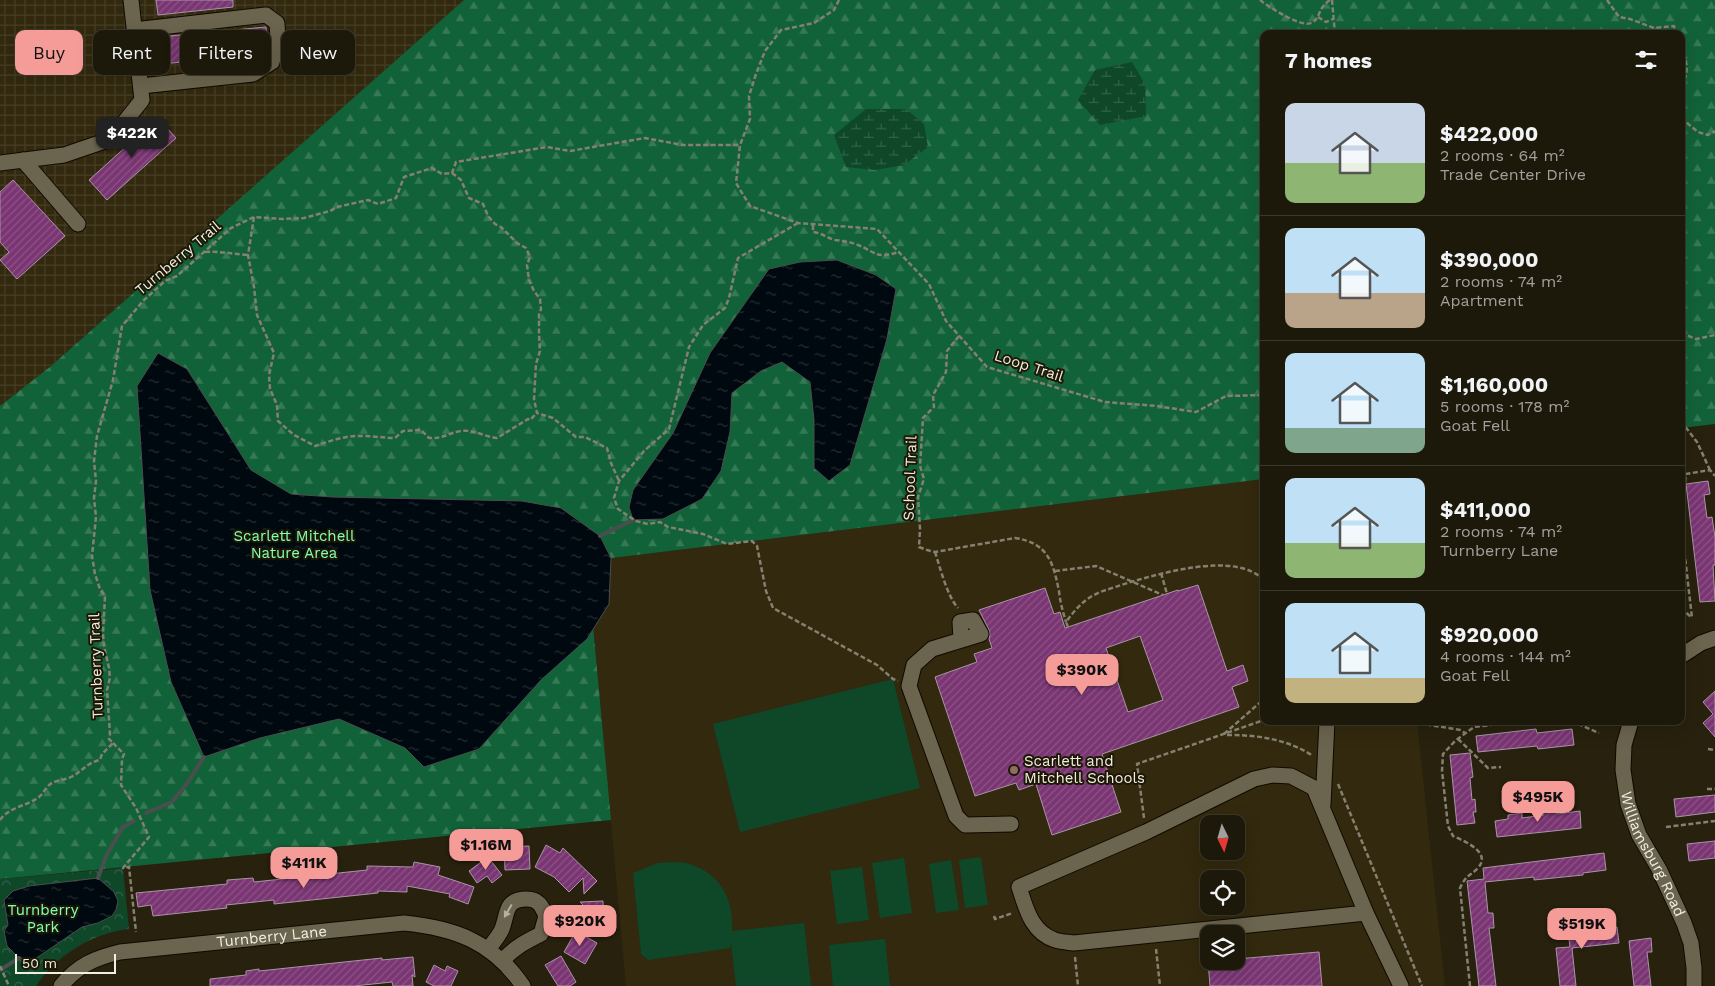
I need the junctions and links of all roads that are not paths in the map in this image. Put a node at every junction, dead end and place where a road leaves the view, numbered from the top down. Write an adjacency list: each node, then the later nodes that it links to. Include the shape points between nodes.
1 (131, 0): 2 (street)
2 (134, 30): 4 (street, via 266,15 277,24 278,39 272,62 253,74)
3 (140, 75): 4 (street)
4 (141, 86): 5 (street, via 142,100 111,138 64,155)
5 (23, 160): 6 (street); 7 (street)
6 (0, 163)
7 (78, 224)
8 (966, 621): 14 (street, via 973,620 980,634 932,650 914,665 909,686 956,816 966,825)
9 (1715, 638): 10 (street)
10 (1685, 653)
11 (1630, 725): 21 (street, Williamsburg Road, via 1624,745 1623,770 1628,804 1639,835 1659,868 1684,923 1691,943)
12 (1327, 727): 13 (street)
13 (1322, 809): 15 (street); 15 (street, via 1314,788 1291,776 1272,775 1254,779 1146,833 1019,887 1030,919 1039,930 1054,940 1074,943 1155,938)
14 (1011, 824)
15 (1366, 913): 20 (street)
16 (488, 949): 17 (street, Turnberry Lane); 17 (street, one-way to 16, via 523,942 541,934 546,916 541,904 531,899 520,899 511,905 504,915 502,928); 18 (street, Turnberry Lane, via 459,935 428,926 404,923 378,925 120,952 96,958 70,975)
17 (502, 960): 19 (street, Turnberry Lane)
18 (61, 986)
19 (523, 986)
20 (1401, 986)
21 (1694, 986)

